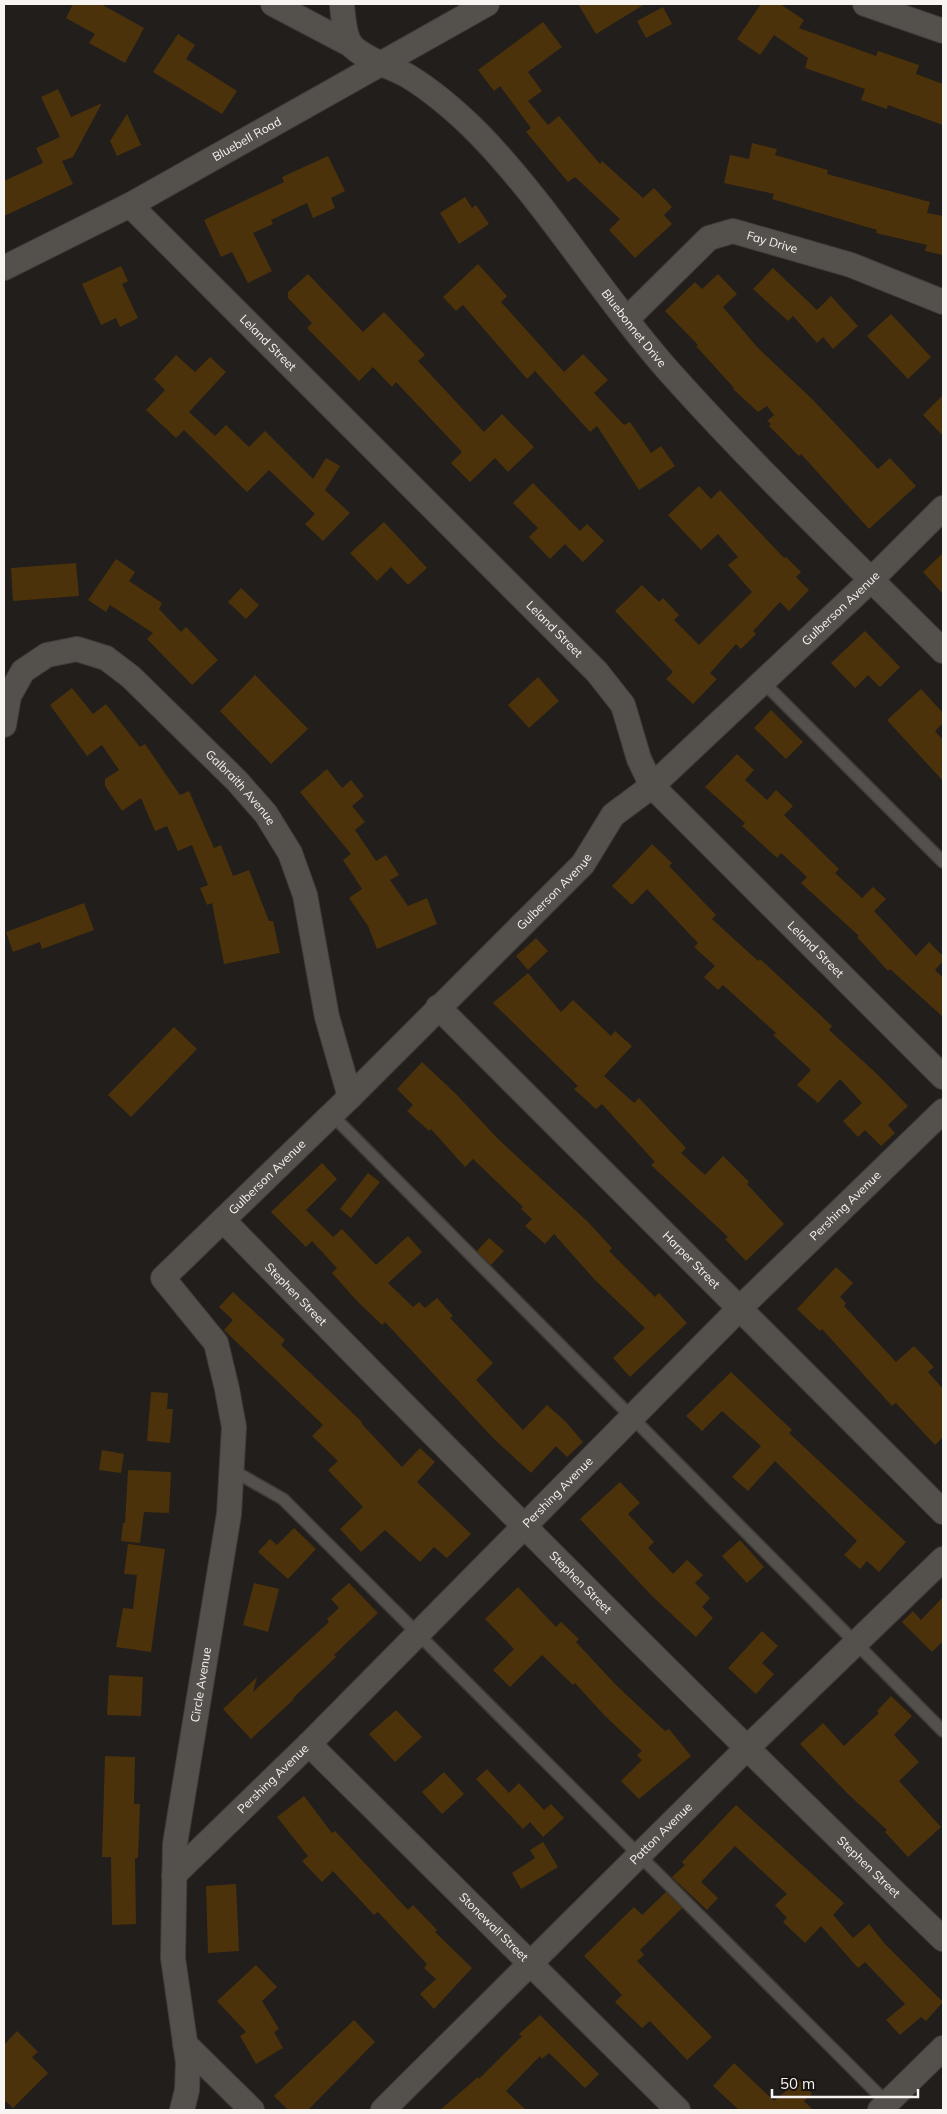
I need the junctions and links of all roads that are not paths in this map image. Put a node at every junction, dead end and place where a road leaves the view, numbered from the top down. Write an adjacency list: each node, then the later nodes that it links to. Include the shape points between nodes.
1 (273, 4): 6 (street, Bluebonnet Drive)
2 (342, 4): 6 (street)
3 (487, 4): 7 (street, Bluebell Road)
4 (865, 4): 5 (street)
5 (943, 31)
6 (351, 45): 7 (street, Bluebonnet Drive)
7 (381, 64): 8 (street, Bluebell Road); 11 (street, Bluebonnet Drive, via 407,76 442,99 478,133 520,180)
8 (130, 204): 9 (street, Bluebell Road); 17 (street, Leland Street, via 597,672 623,705 639,759)
9 (4, 268)
10 (943, 302): 11 (street, Fay Drive, via 851,265 733,230 709,238)
11 (627, 319): 13 (street, Bluebonnet Drive, via 665,367)
12 (943, 508): 13 (street, Gulberson Avenue)
13 (871, 580): 14 (street, Bluebonnet Drive); 15 (street, Gulberson Avenue)
14 (943, 651)
15 (763, 682): 17 (street, Gulberson Avenue); 18 (lane)
16 (4, 725): 21 (street, Galbraith Avenue, via 9,696 24,671 47,655 77,649 106,658 131,677 237,781 266,814 290,853 305,896 327,1016)
17 (652, 786): 19 (street, Gulberson Avenue, via 614,815 583,864); 20 (street, Leland Street)
18 (943, 862)
19 (438, 1007): 21 (street, Gulberson Avenue); 26 (street, Harper Street)
20 (943, 1077)
21 (350, 1097): 23 (street, Gulberson Avenue)
22 (943, 1111): 26 (street, Pershing Avenue)
23 (332, 1114): 24 (street, Gulberson Avenue); 27 (lane)
24 (223, 1220): 25 (street, Gulberson Avenue); 30 (street, Stephen Street)
25 (163, 1278): 28 (street, Circle Avenue, via 216,1343 234,1427)
26 (740, 1308): 27 (street, Pershing Avenue); 29 (street, Harper Street)
27 (632, 1416): 30 (street, Pershing Avenue); 33 (lane)
28 (232, 1470): 32 (lane, via 283,1499); 38 (street, Circle Avenue, via 229,1514 175,1844)
29 (943, 1512)
30 (522, 1526): 32 (street, Pershing Avenue); 36 (street, Stephen Street)
31 (943, 1559): 33 (street, Patton Avenue)
32 (417, 1633): 35 (street, Pershing Avenue); 37 (lane)
33 (856, 1643): 34 (lane); 36 (street, Patton Avenue)
34 (943, 1730)
35 (309, 1744): 38 (street, Pershing Avenue); 40 (street, Stonewall Street)
36 (746, 1749): 37 (street, Patton Avenue); 39 (street, Stephen Street)
37 (639, 1856): 40 (street, Patton Avenue); 43 (lane)
38 (174, 1875): 41 (street, Circle Avenue, via 173,1958)
39 (943, 1939)
40 (531, 1963): 46 (street, Patton Avenue); 47 (street, Stonewall Street)
41 (185, 2044): 44 (street, Circle Avenue, via 187,2090); 45 (street)
42 (943, 2048): 43 (street)
43 (884, 2107)
44 (182, 2110)
45 (252, 2110)
46 (383, 2110)
47 (678, 2110)

